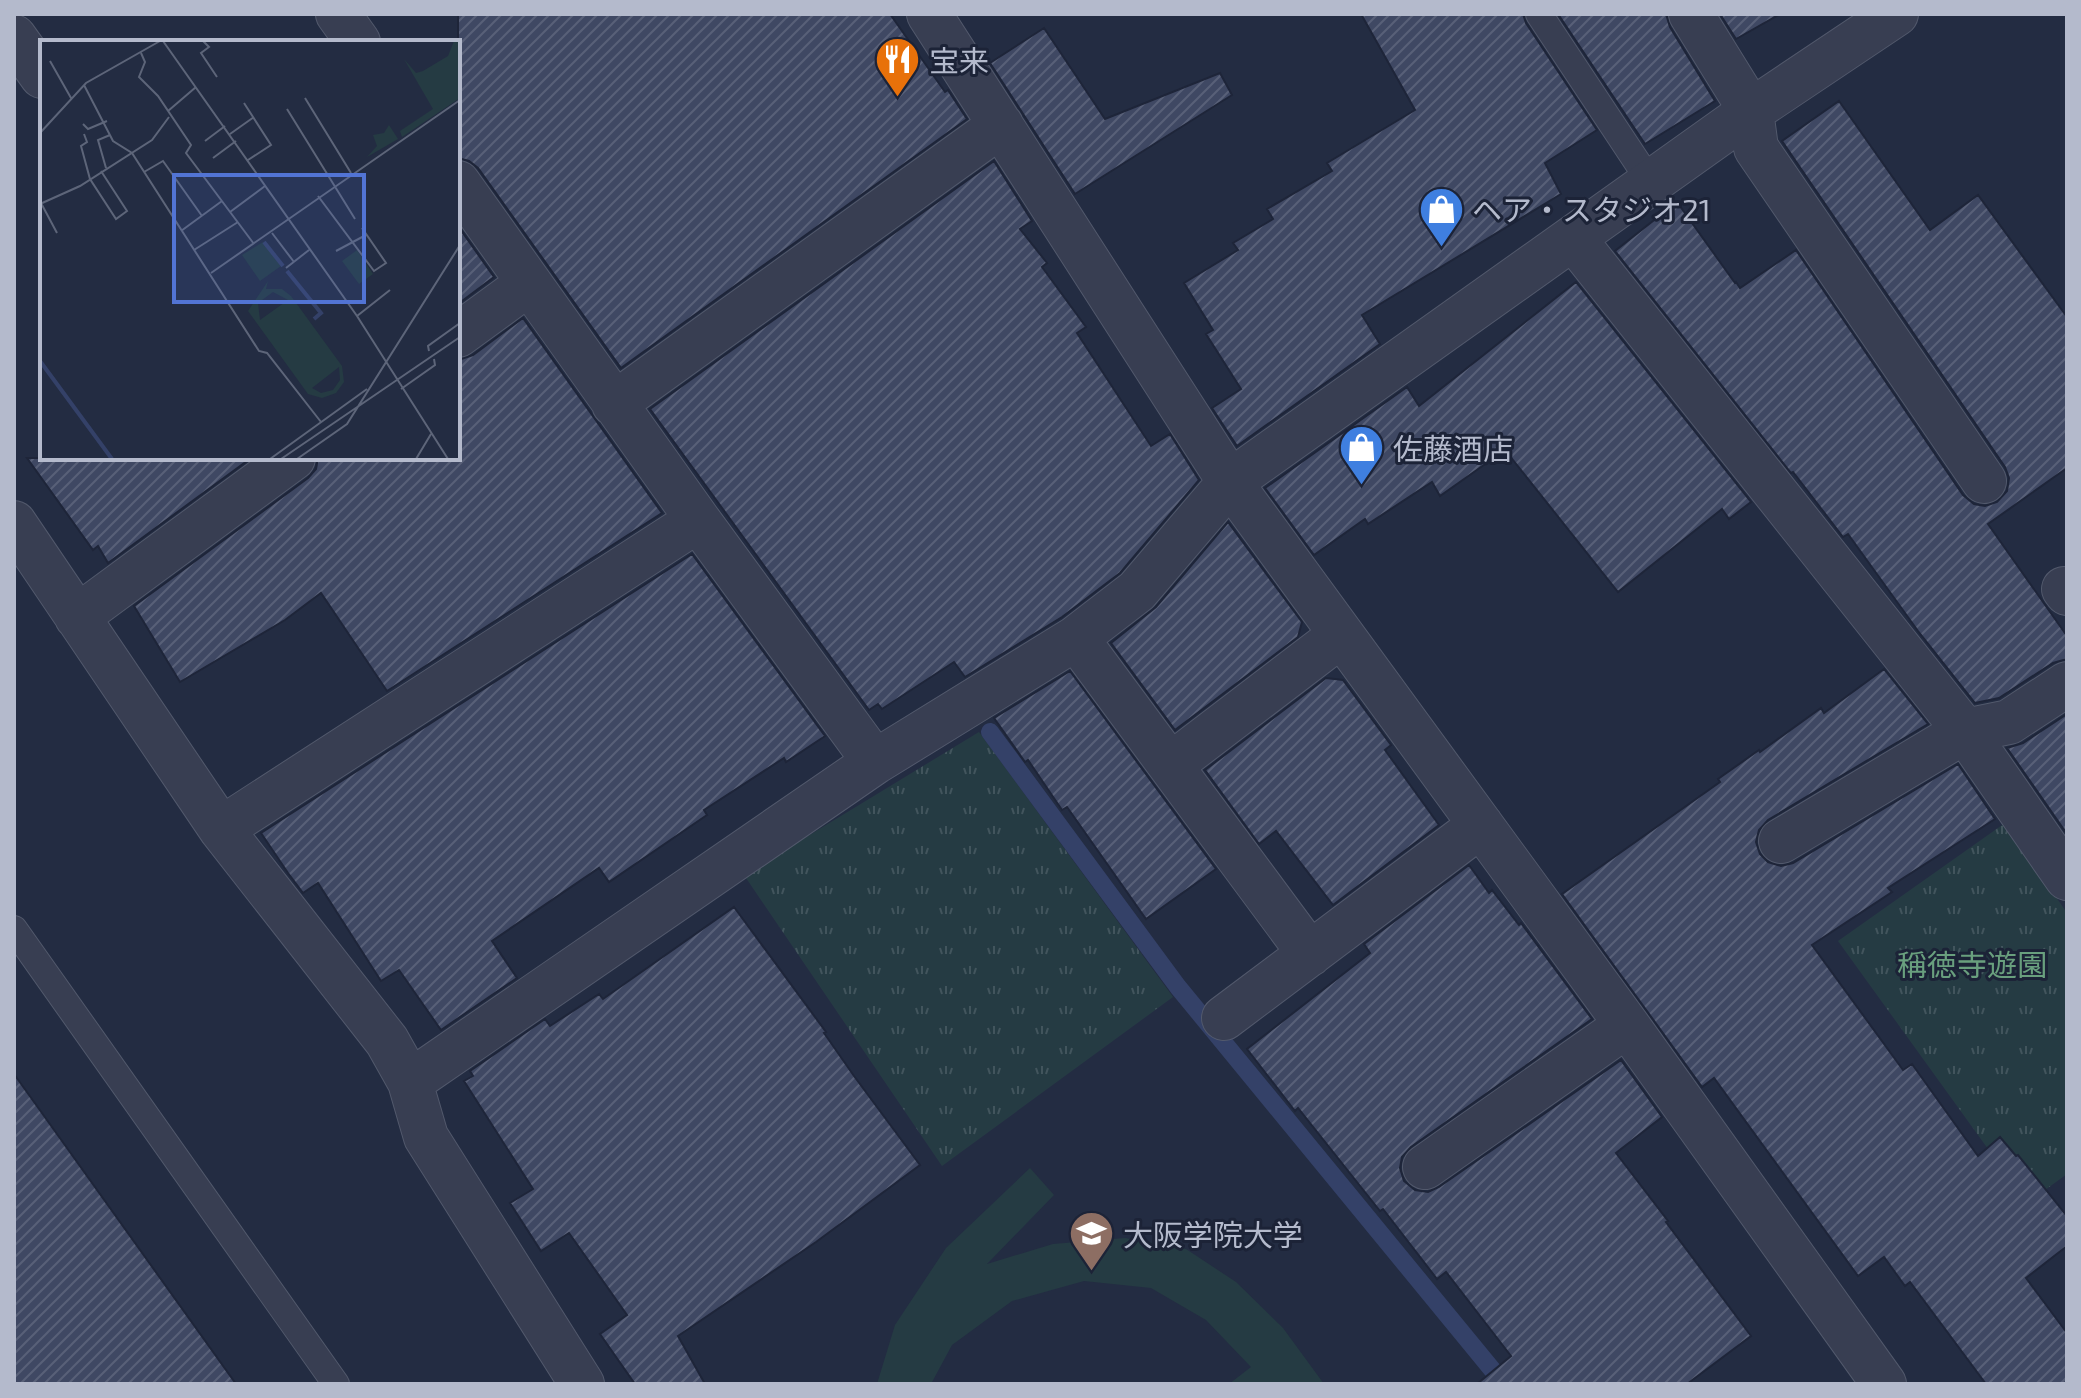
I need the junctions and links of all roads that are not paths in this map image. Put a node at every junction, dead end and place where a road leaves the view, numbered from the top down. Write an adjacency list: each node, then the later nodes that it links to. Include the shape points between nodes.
1 (338, 14): 7 (street)
2 (929, 14): 10 (street)
3 (1539, 14): 11 (lane)
4 (1691, 14): 9 (street)
5 (1896, 14): 9 (street)
6 (14, 37): 8 (street)
7 (357, 40)
8 (40, 73)
9 (1751, 111): 11 (street); 18 (street, via 1756,148)
10 (1001, 125): 16 (street); 19 (street)
11 (1651, 183): 13 (street)
12 (460, 186): 14 (street)
13 (1573, 238): 19 (street); 26 (street)
14 (529, 283): 15 (street); 16 (street)
15 (460, 334)
16 (614, 404): 20 (street)
17 (290, 460): 22 (street)
18 (1984, 481)
19 (1230, 482): 23 (street); 24 (street, via 1137,591)
20 (698, 520): 27 (street); 30 (street)
21 (14, 523): 22 (street)
22 (77, 617): 30 (street)
23 (1341, 635): 28 (street); 29 (street)
24 (1076, 638): 27 (street); 28 (street)
25 (2067, 684): 26 (street, via 2009,722)
26 (1965, 731): 31 (street); 32 (street)
27 (875, 762): 37 (street)
28 (1172, 764): 34 (street)
29 (1481, 825): 34 (street); 36 (street)
30 (221, 829): 37 (street, via 387,1041)
31 (1781, 841)
32 (2067, 878)
33 (14, 929): 39 (lane)
34 (1310, 954): 35 (street)
35 (1224, 1018)
36 (1627, 1025): 38 (street); 41 (street)
37 (410, 1082): 40 (street, via 426,1137)
38 (1425, 1167)
39 (336, 1384)
40 (582, 1384)
41 (1884, 1384)

